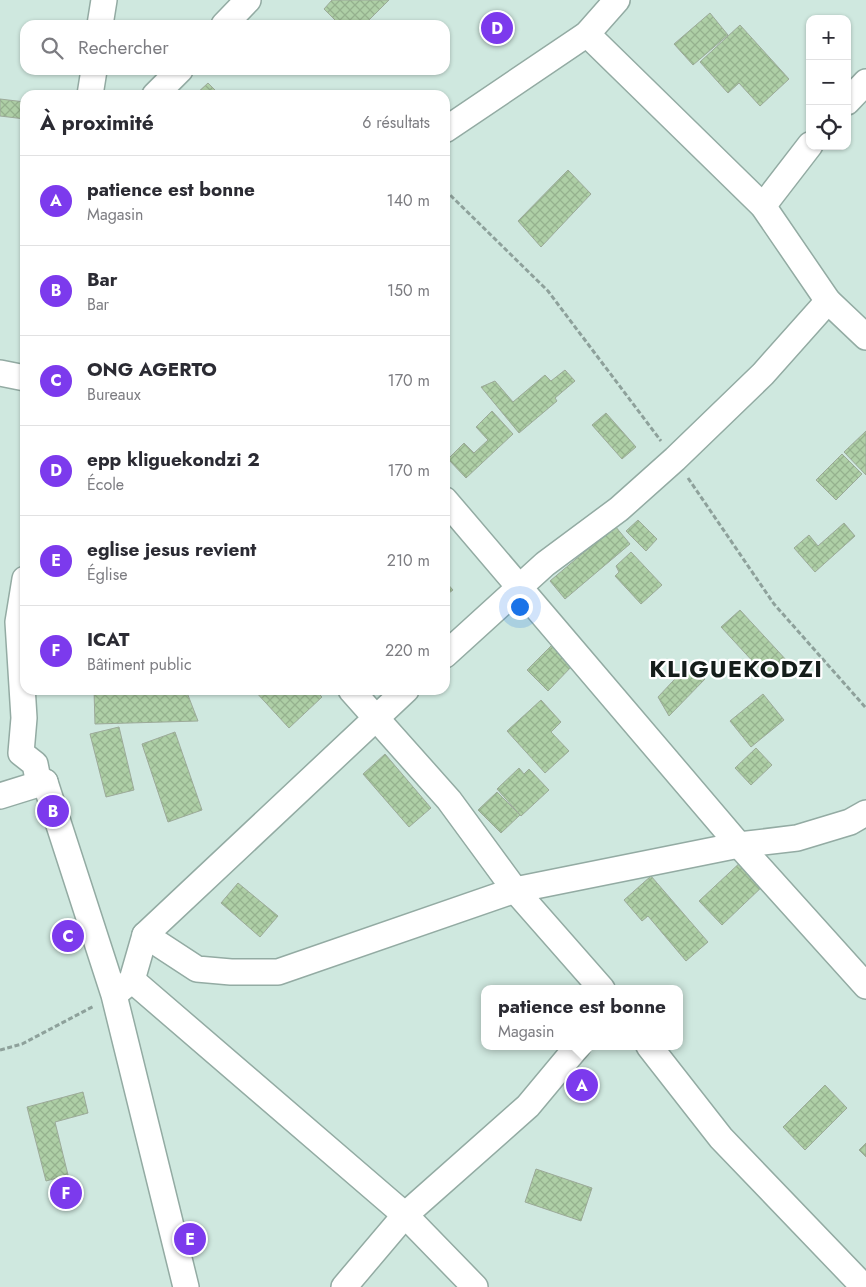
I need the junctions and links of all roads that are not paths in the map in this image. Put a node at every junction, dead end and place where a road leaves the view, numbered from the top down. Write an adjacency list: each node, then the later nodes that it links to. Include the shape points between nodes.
1 (104, 0): 4 (street)
2 (248, 0): 5 (street)
3 (617, 0): 6 (street)
4 (101, 20)
5 (229, 20)
6 (587, 34): 13 (street); 15 (street)
7 (93, 75): 10 (street)
8 (175, 75): 11 (street)
9 (866, 82): 12 (street)
10 (91, 90)
11 (160, 90)
12 (851, 98)
13 (450, 127)
14 (806, 150): 15 (street)
15 (762, 206): 16 (street)
16 (828, 301): 17 (street); 21 (street, via 763,374 675,459 618,509 545,564)
17 (866, 337)
18 (0, 373): 19 (street)
19 (20, 377)
20 (450, 506): 21 (street)
21 (521, 588): 24 (street); 33 (street)
22 (20, 592): 23 (street)
23 (9, 622): 25 (street)
24 (450, 651)
25 (20, 692)
26 (20, 695): 30 (street, via 24,718 21,753 34,764 38,779)
27 (356, 695): 29 (street)
28 (400, 695): 29 (street)
29 (376, 717): 34 (street, via 449,800); 35 (street)
30 (45, 782): 31 (street); 38 (street)
31 (0, 796)
32 (866, 813): 33 (street, via 850,822 797,838)
33 (739, 845): 34 (street); 37 (street)
34 (515, 890): 35 (street, via 278,972 197,969); 36 (street)
35 (144, 935): 38 (street)
36 (598, 985)
37 (866, 986)
38 (123, 988): 41 (street); 42 (street)
39 (575, 1050): 41 (street, via 528,1106)
40 (652, 1050): 45 (street, via 721,1138)
41 (405, 1215): 43 (street); 44 (street)
42 (186, 1287)
43 (344, 1287)
44 (475, 1287)
45 (864, 1287)

